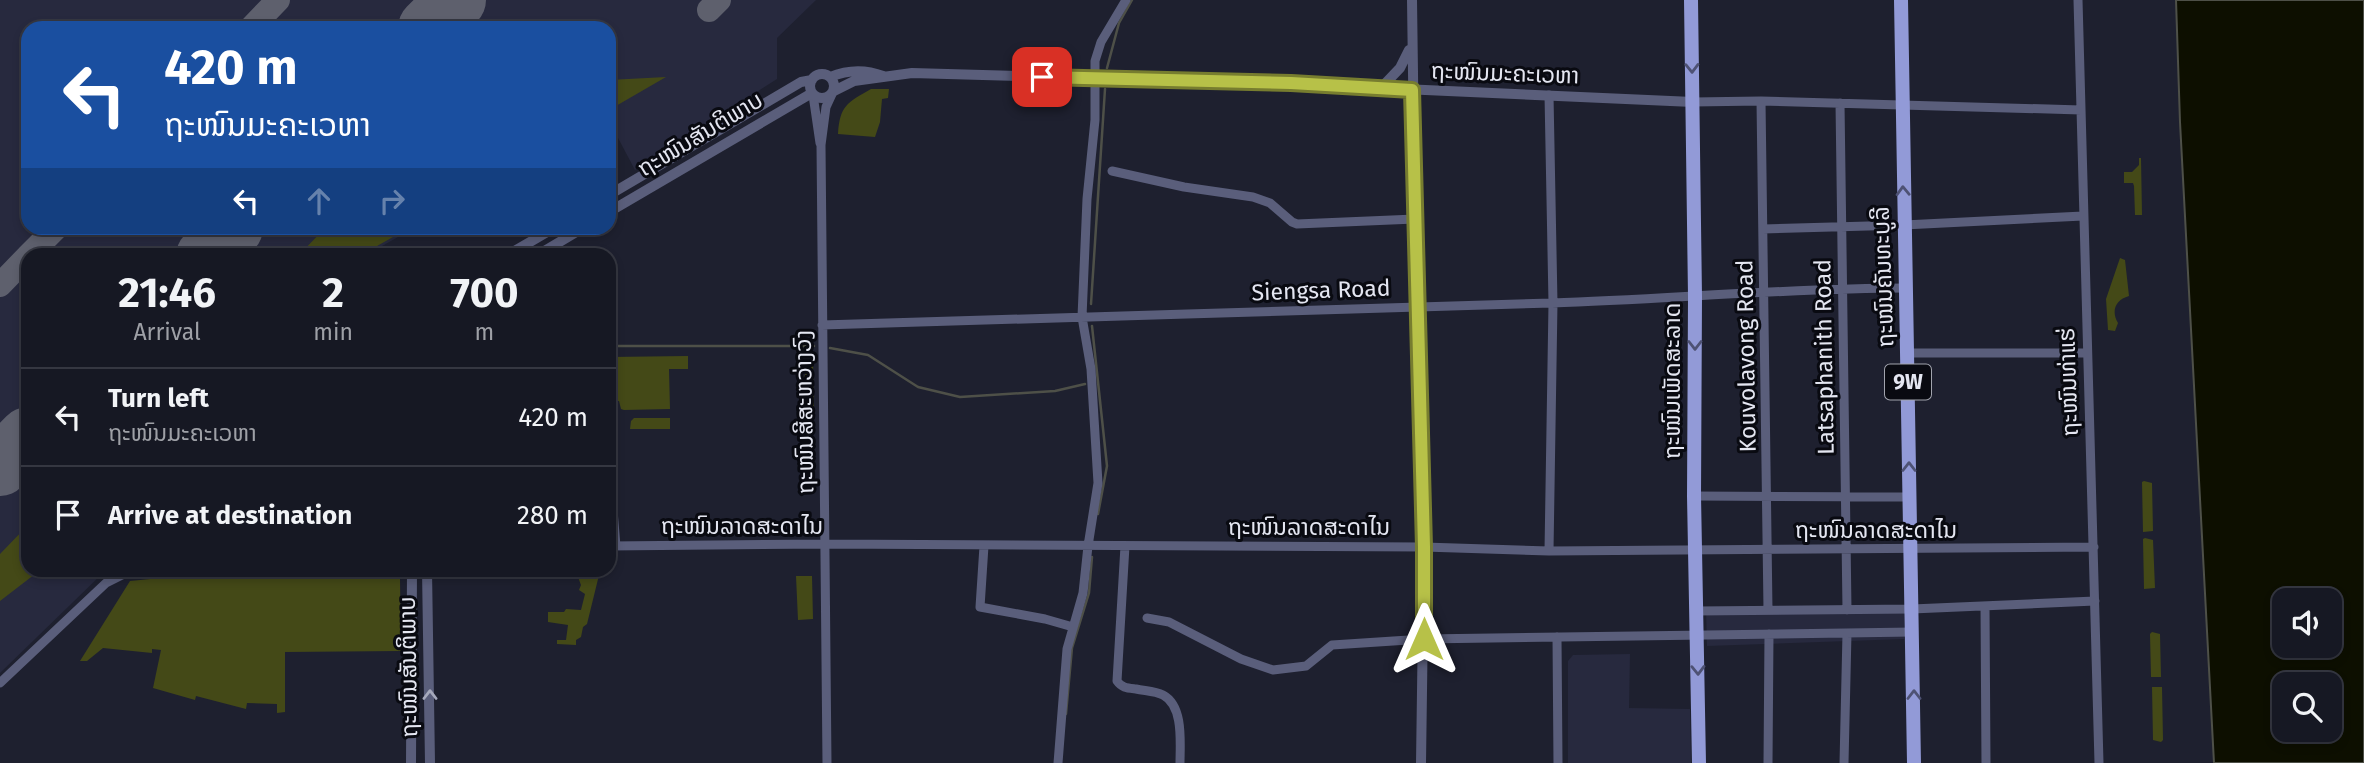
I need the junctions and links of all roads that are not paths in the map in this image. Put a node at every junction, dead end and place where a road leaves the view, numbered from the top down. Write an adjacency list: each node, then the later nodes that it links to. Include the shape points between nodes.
1 (1126, 0): 9 (street, via 1101,42 1094,61)
2 (1412, 0): 6 (street)
3 (1691, 0): 17 (main road, ຖະໜົນເພັດສະລາດ, one-way to 17)
4 (1900, 0): 19 (main road, ຖະໜົນຄັນທະບູລີ / 9W)
5 (2078, 0): 20 (street, ຖະໜົນທ່າແຮ່)
6 (1412, 40): 11 (street, via 1400,68); 12 (street)
7 (830, 77): 8 (street, via 849,71); 10 (street, via 818,75); 13 (street)
8 (886, 77): 9 (street, ຖະໜົນມະຄະເວຫາ, via 912,73); 13 (street, via 854,81)
9 (1095, 78): 11 (street, ຖະໜົນມະຄະເວຫາ); 40 (street)
10 (812, 80): 14 (street); 23 (street, ຖະໜົນສັນຕິພາບ, via 801,82)
11 (1380, 89): 12 (street, ຖະໜົນມະຄະເວຫາ)
12 (1412, 90): 15 (street, ຖະໜົນມະຄະເວຫາ); 26 (street)
13 (833, 92): 14 (street, via 825,98); 21 (street, via 826,107)
14 (813, 94): 21 (street); 24 (street, ຖະໜົນສັນຕິພາບ)
15 (1549, 95): 17 (street, ຖະໜົນມະຄະເວຫາ); 38 (street)
16 (1760, 101): 17 (street, ຖະໜົນມະຄະເວຫາ); 18 (street, ຖະໜົນມະຄະເວຫາ); 29 (street, Kouvolavong Road)
17 (1693, 102): 37 (main road, ຖະໜົນເພັດສະລາດ)
18 (1840, 103): 19 (street, ຖະໜົນມະຄະເວຫາ); 28 (street, Latsaphanith Road)
19 (1901, 105): 20 (street, ຖະໜົນມະຄະເວຫາ); 27 (main road, ຖະໜົນຄັນທະບູລີ / 9W, one-way to 19)
20 (2081, 110): 25 (street, ຖະໜົນທ່າແຮ່)
21 (821, 145): 41 (street, ຖະໜົນສີສະຫວ່າງວົງ)
22 (1112, 171): 26 (street, via 1253,197 1270,203 1297,224)
23 (616, 191)
24 (616, 208)
25 (2082, 216): 27 (street); 43 (street, ຖະໜົນທ່າແຮ່)
26 (1415, 219): 39 (street)
27 (1904, 225): 28 (street); 35 (main road, ຖະໜົນຄັນທະບູລີ / 9W)
28 (1841, 227): 29 (street); 34 (street, Latsaphanith Road)
29 (1763, 229): 36 (street, Kouvolavong Road)
30 (542, 235): 32 (street)
31 (571, 235): 33 (street)
32 (520, 248)
33 (549, 248)
34 (1841, 288): 35 (street, Siengsa Road); 36 (street, Siengsa Road); 46 (street, Latsaphanith Road)
35 (1906, 288): 42 (main road, ຖະໜົນຄັນທະບູລີ / 9W)
36 (1765, 291): 37 (street, Siengsa Road); 45 (street, Kouvolavong Road)
37 (1695, 297): 38 (street, Siengsa Road); 44 (main road, ຖະໜົນເພັດສະລາດ, one-way to 44)
38 (1553, 303): 39 (street, Siengsa Road); 59 (street)
39 (1417, 306): 40 (street, Siengsa Road); 53 (street)
40 (1082, 317): 41 (street, Siengsa Road); 51 (street, via 1091,369 1098,483)
41 (822, 325): 48 (street, ຖະໜົນສີສະຫວ່າງວົງ)
42 (1908, 353): 43 (street); 47 (main road, ຖະໜົນຄັນທະບູລີ / 9W, one-way to 42)
43 (2086, 353): 54 (street, ຖະໜົນທ່າແຮ່)
44 (1694, 496): 45 (street); 55 (main road, ຖະໜົນເພັດສະລາດ)
45 (1768, 496): 46 (street); 56 (street, Kouvolavong Road)
46 (1846, 496): 47 (street); 58 (street, Latsaphanith Road)
47 (1909, 497): 57 (main road, ຖະໜົນຄັນທະບູລີ / 9W)
48 (824, 544): 49 (street, ຖະໜົນລາດສະດາໄນ); 50 (street, ຖະໜົນລາດສະດາໄນ); 80 (street, ຖະໜົນສີສະຫວ່າງວົງ)
49 (616, 546)
50 (984, 546): 51 (street, ຖະໜົນລາດສະດາໄນ); 70 (street, via 980,607)
51 (1088, 546): 52 (street, ຖະໜົນລາດສະດາໄນ); 70 (street, via 1083,593)
52 (1125, 546): 53 (street, ຖະໜົນລາດສະດາໄນ); 82 (street, via 1117,681 1123,687 1170,699 1176,709)
53 (1424, 547): 59 (street, ຖະໜົນລາດສະດາໄນ); 76 (street)
54 (2094, 547): 57 (street, ຖະໜົນລາດສະດາໄນ); 63 (street, ຖະໜົນທ່າແຮ່)
55 (1696, 549): 56 (street, ຖະໜົນລາດສະດາໄນ); 59 (street, ຖະໜົນລາດສະດາໄນ); 68 (main road, ຖະໜົນເພັດສະລາດ)
56 (1768, 549): 58 (street, ຖະໜົນລາດສະດາໄນ); 66 (street, Kouvolavong Road)
57 (1909, 549): 58 (street, ຖະໜົນລາດສະດາໄນ); 65 (main road, ຖະໜົນຄັນທະບູລີ / 9W)
58 (1846, 550): 67 (street, Latsaphanith Road)
59 (1549, 551)
60 (118, 577): 77 (street, via 106,583)
61 (412, 577): 78 (street, ຖະໜົນສັນຕິພາບ)
62 (427, 577): 79 (street, ຖະໜົນສັນຕິພາບ, one-way to 62)
63 (2095, 601): 64 (street); 90 (street, ຖະໜົນທ່າແຮ່)
64 (1985, 606): 65 (street); 89 (street)
65 (1912, 608): 67 (street); 71 (main road, ຖະໜົນຄັນທະບູລີ / 9W)
66 (1768, 610): 67 (street); 68 (street)
67 (1847, 610)
68 (1696, 611): 74 (main road, ຖະໜົນເພັດສະລາດ)
69 (1147, 618): 76 (street, via 1169,622 1273,670 1306,666 1332,645)
70 (1073, 627): 81 (street, via 1067,649)
71 (1913, 632): 72 (street); 88 (main road, ຖະໜົນຄັນທະບູລີ / 9W, one-way to 71)
72 (1847, 633): 73 (street); 87 (street)
73 (1769, 634): 74 (street); 86 (street)
74 (1697, 636): 75 (street); 85 (main road, ຖະໜົນເພັດສະລາດ, one-way to 85)
75 (1557, 637): 76 (street); 84 (street)
76 (1424, 639): 83 (street)
77 (0, 683)
78 (411, 763)
79 (430, 763)
80 (827, 763)
81 (1058, 763)
82 (1181, 763)
83 (1421, 763)
84 (1558, 763)
85 (1699, 763)
86 (1768, 763)
87 (1844, 763)
88 (1914, 763)
89 (1986, 763)
90 (2099, 763)

